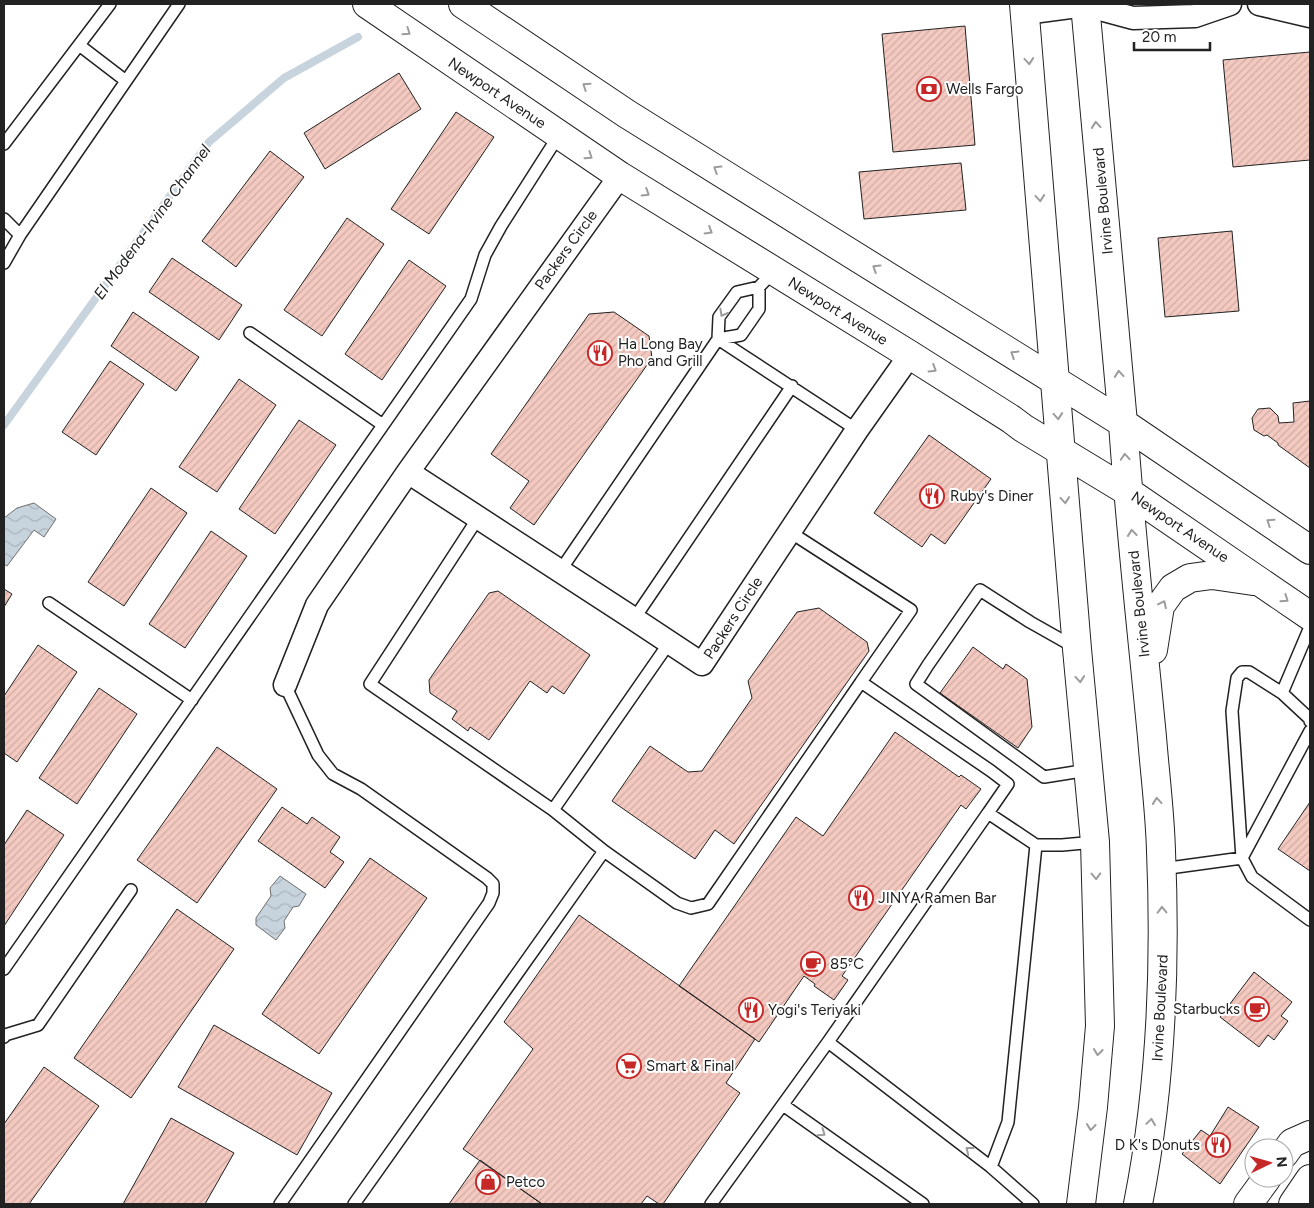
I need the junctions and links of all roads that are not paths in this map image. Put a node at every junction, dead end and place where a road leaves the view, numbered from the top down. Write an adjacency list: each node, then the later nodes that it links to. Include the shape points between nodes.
1 (110, 4): 10 (lane)
2 (179, 4): 11 (lane)
3 (367, 4): 12 (main road, Newport Avenue, one-way to 12)
4 (463, 4): 22 (main road, one-way to 4, via 627,114)
5 (1086, 4): 6 (street, via 1133,18 1195,16); 8 (street); 24 (main road, Irvine Boulevard, one-way to 5)
6 (1230, 4)
7 (1259, 4): 9 (street)
8 (1025, 8): 22 (main road, one-way to 22)
9 (1310, 16)
10 (79, 45): 11 (lane); 13 (lane)
11 (126, 81): 16 (lane)
12 (559, 135): 14 (main road, Newport Avenue, one-way to 14); 25 (lane, via 500,226 485,256 472,299)
13 (4, 144)
14 (620, 176): 18 (main road, Newport Avenue, one-way to 18); 28 (street, Packers Circle)
15 (4, 219): 16 (lane)
16 (20, 235): 17 (lane)
17 (4, 263)
18 (767, 279): 20 (lane, one-way to 20, via 737,292 719,317); 20 (lane, via 759,309 741,335); 21 (main road, Newport Avenue)
19 (250, 333): 25 (lane)
20 (718, 338): 23 (lane); 33 (lane)
21 (910, 355): 26 (street, Packers Circle); 27 (main road, Newport Avenue, one-way to 27)
22 (1055, 380): 24 (main road); 27 (main road, one-way to 27)
23 (792, 386): 26 (lane); 37 (lane)
24 (1123, 423): 29 (main road, Irvine Boulevard, one-way to 24); 32 (main road, one-way to 24)
25 (383, 425): 45 (lane)
26 (857, 430): 31 (street, Packers Circle)
27 (1061, 451): 29 (main road, Newport Avenue); 40 (main road, one-way to 40)
28 (408, 472): 30 (street, Packers Circle); 42 (street, Packers Circle, via 317,605)
29 (1128, 491): 34 (main road, Newport Avenue); 43 (main road, Irvine Boulevard, one-way to 29)
30 (478, 518): 33 (street, Packers Circle); 49 (lane, via 370,684)
31 (790, 532): 39 (street, Packers Circle, via 702,664); 41 (lane, via 911,610)
32 (1310, 550)
33 (560, 572): 37 (street, Packers Circle)
34 (1260, 582): 36 (main road, Newport Avenue, one-way to 36); 43 (main road, one-way to 34, via 1160,606 1173,588 1190,578 1212,575)
35 (50, 604): 45 (lane)
36 (1310, 616)
37 (634, 619): 39 (street, Packers Circle)
38 (1310, 627): 44 (lane)
39 (669, 643): 49 (lane)
40 (1078, 649): 48 (main road, one-way to 48); 48 (lane, via 980,590 916,684 1044,777)
41 (861, 682): 50 (lane, via 1008,784); 53 (lane, via 708,904 691,908 677,902)
42 (285, 685): 67 (lane, via 318,755 333,774 368,794 487,878 493,884 493,893)
43 (1147, 686): 55 (main road, Irvine Boulevard, one-way to 43)
44 (1282, 693): 46 (lane); 54 (lane, via 1249,672 1242,672 1237,678 1232,711)
45 (192, 700): 58 (lane)
46 (1310, 722)
47 (1310, 731): 54 (lane)
48 (1088, 770): 51 (main road)
49 (552, 810): 53 (lane)
50 (988, 813): 52 (lane); 60 (lane)
51 (1095, 842): 52 (lane); 72 (main road, one-way to 72, via 1100,1026)
52 (1036, 845): 64 (lane, via 1008,1122)
53 (604, 851): 68 (lane)
54 (1242, 858): 55 (lane); 57 (lane, via 1252,876)
55 (1162, 869): 73 (main road, Irvine Boulevard, one-way to 55, via 1158,1062 1163,959)
56 (131, 890): 59 (lane, via 38,1025)
57 (1310, 920)
58 (4, 970)
59 (4, 1037)
60 (828, 1042): 61 (lane); 64 (lane, one-way to 60)
61 (783, 1105): 69 (lane); 70 (lane, one-way to 70)
62 (1310, 1134): 63 (main road)
63 (1294, 1142)
64 (991, 1167): 71 (lane)
65 (1310, 1179): 75 (main road)
66 (1260, 1188): 74 (main road)
67 (280, 1204)
68 (354, 1204)
69 (711, 1204)
70 (923, 1204)
71 (1033, 1204)
72 (1081, 1204)
73 (1138, 1204)
74 (1248, 1204)
75 (1293, 1204)

